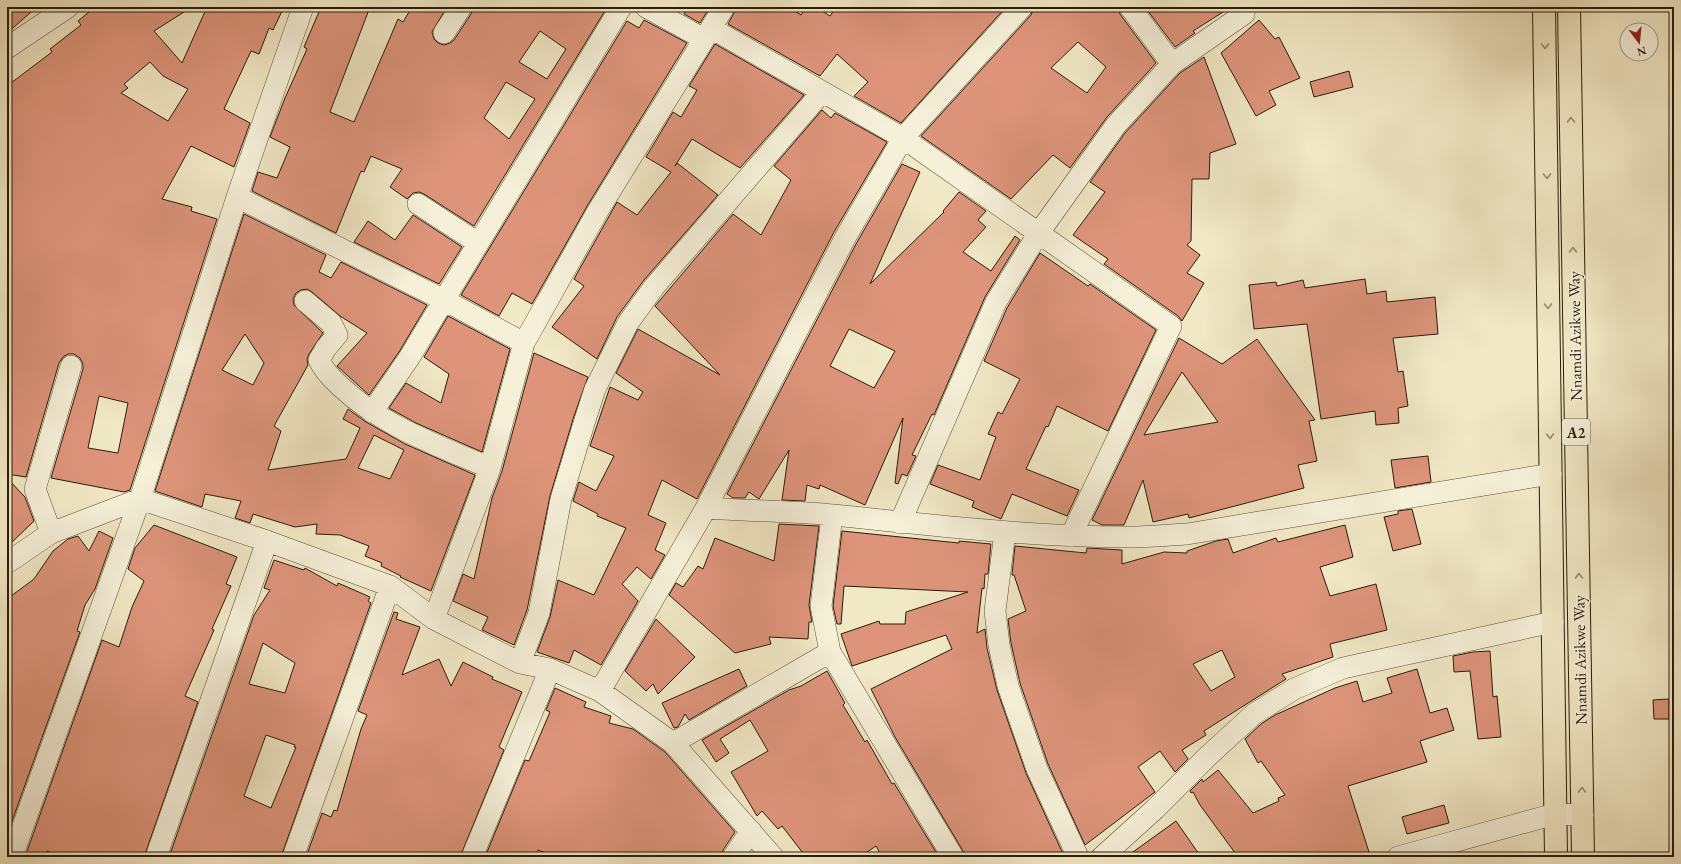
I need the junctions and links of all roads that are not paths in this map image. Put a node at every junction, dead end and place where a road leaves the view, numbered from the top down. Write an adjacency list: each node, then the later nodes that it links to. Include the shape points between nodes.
1 (68, 7): 14 (street)
2 (303, 7): 18 (street)
3 (461, 7): 12 (street)
4 (621, 7): 21 (street)
5 (646, 7): 13 (street)
6 (724, 7): 13 (street)
7 (1022, 7): 17 (street)
8 (1130, 7): 15 (street)
9 (1245, 7): 15 (street, via 1244,14)
10 (1544, 7): 28 (highway, Nnamdi Azikwe Way / A2, one-way to 28)
11 (1569, 7): 47 (highway, Nnamdi Azikwe Way / A2, one-way to 11)
12 (444, 33)
13 (708, 34): 16 (street); 24 (street, via 599,209)
14 (7, 48)
15 (1172, 64): 20 (street, via 1116,125)
16 (822, 92): 17 (street); 42 (street, via 654,287 628,323 595,389 587,414 561,499 539,613)
17 (903, 138): 20 (street); 30 (street, via 845,238)
18 (236, 197): 22 (street); 29 (street)
19 (418, 204): 21 (street)
20 (1038, 234): 32 (street, via 996,302); 35 (street, via 1171,326)
21 (478, 243): 22 (street)
22 (444, 300): 24 (street); 26 (street)
23 (305, 301): 26 (street, via 331,323 337,336 319,360 324,371 350,396)
24 (524, 343): 27 (street)
25 (71, 366): 34 (street, via 35,489)
26 (372, 412): 27 (street, via 394,426)
27 (490, 468): 39 (street)
28 (1551, 474): 35 (street, via 1187,534 1131,537); 40 (highway, Nnamdi Azikwe Way / A2)
29 (140, 500): 34 (street); 36 (street); 49 (street)
30 (706, 508): 31 (street); 44 (street)
31 (832, 515): 32 (street); 41 (street, via 821,606)
32 (900, 523): 33 (street)
33 (1005, 532): 35 (street); 56 (street, via 994,611 1008,686 1037,769)
34 (51, 533): 37 (street)
35 (1071, 536)
36 (267, 542): 38 (street); 50 (street)
37 (7, 564)
38 (390, 586): 39 (street); 51 (street)
39 (434, 619): 42 (street)
40 (1552, 622): 46 (highway, Nnamdi Azikwe Way / A2); 57 (street, via 1343,668 1294,689 1254,714)
41 (830, 652): 45 (street); 55 (street)
42 (520, 663): 43 (street)
43 (550, 670): 44 (street); 52 (street)
44 (600, 691): 45 (street)
45 (673, 743): 48 (street)
46 (1556, 814): 47 (street); 58 (street); 59 (highway, Nnamdi Azikwe Way / A2)
47 (1583, 815): 60 (highway, Nnamdi Azikwe Way / A2)
48 (751, 831): 53 (street); 54 (street)
49 (12, 857)
50 (156, 857)
51 (293, 857)
52 (472, 857)
53 (733, 857)
54 (772, 857)
55 (953, 857)
56 (1078, 857)
57 (1102, 857)
58 (1398, 857)
59 (1556, 857)
60 (1583, 857)

